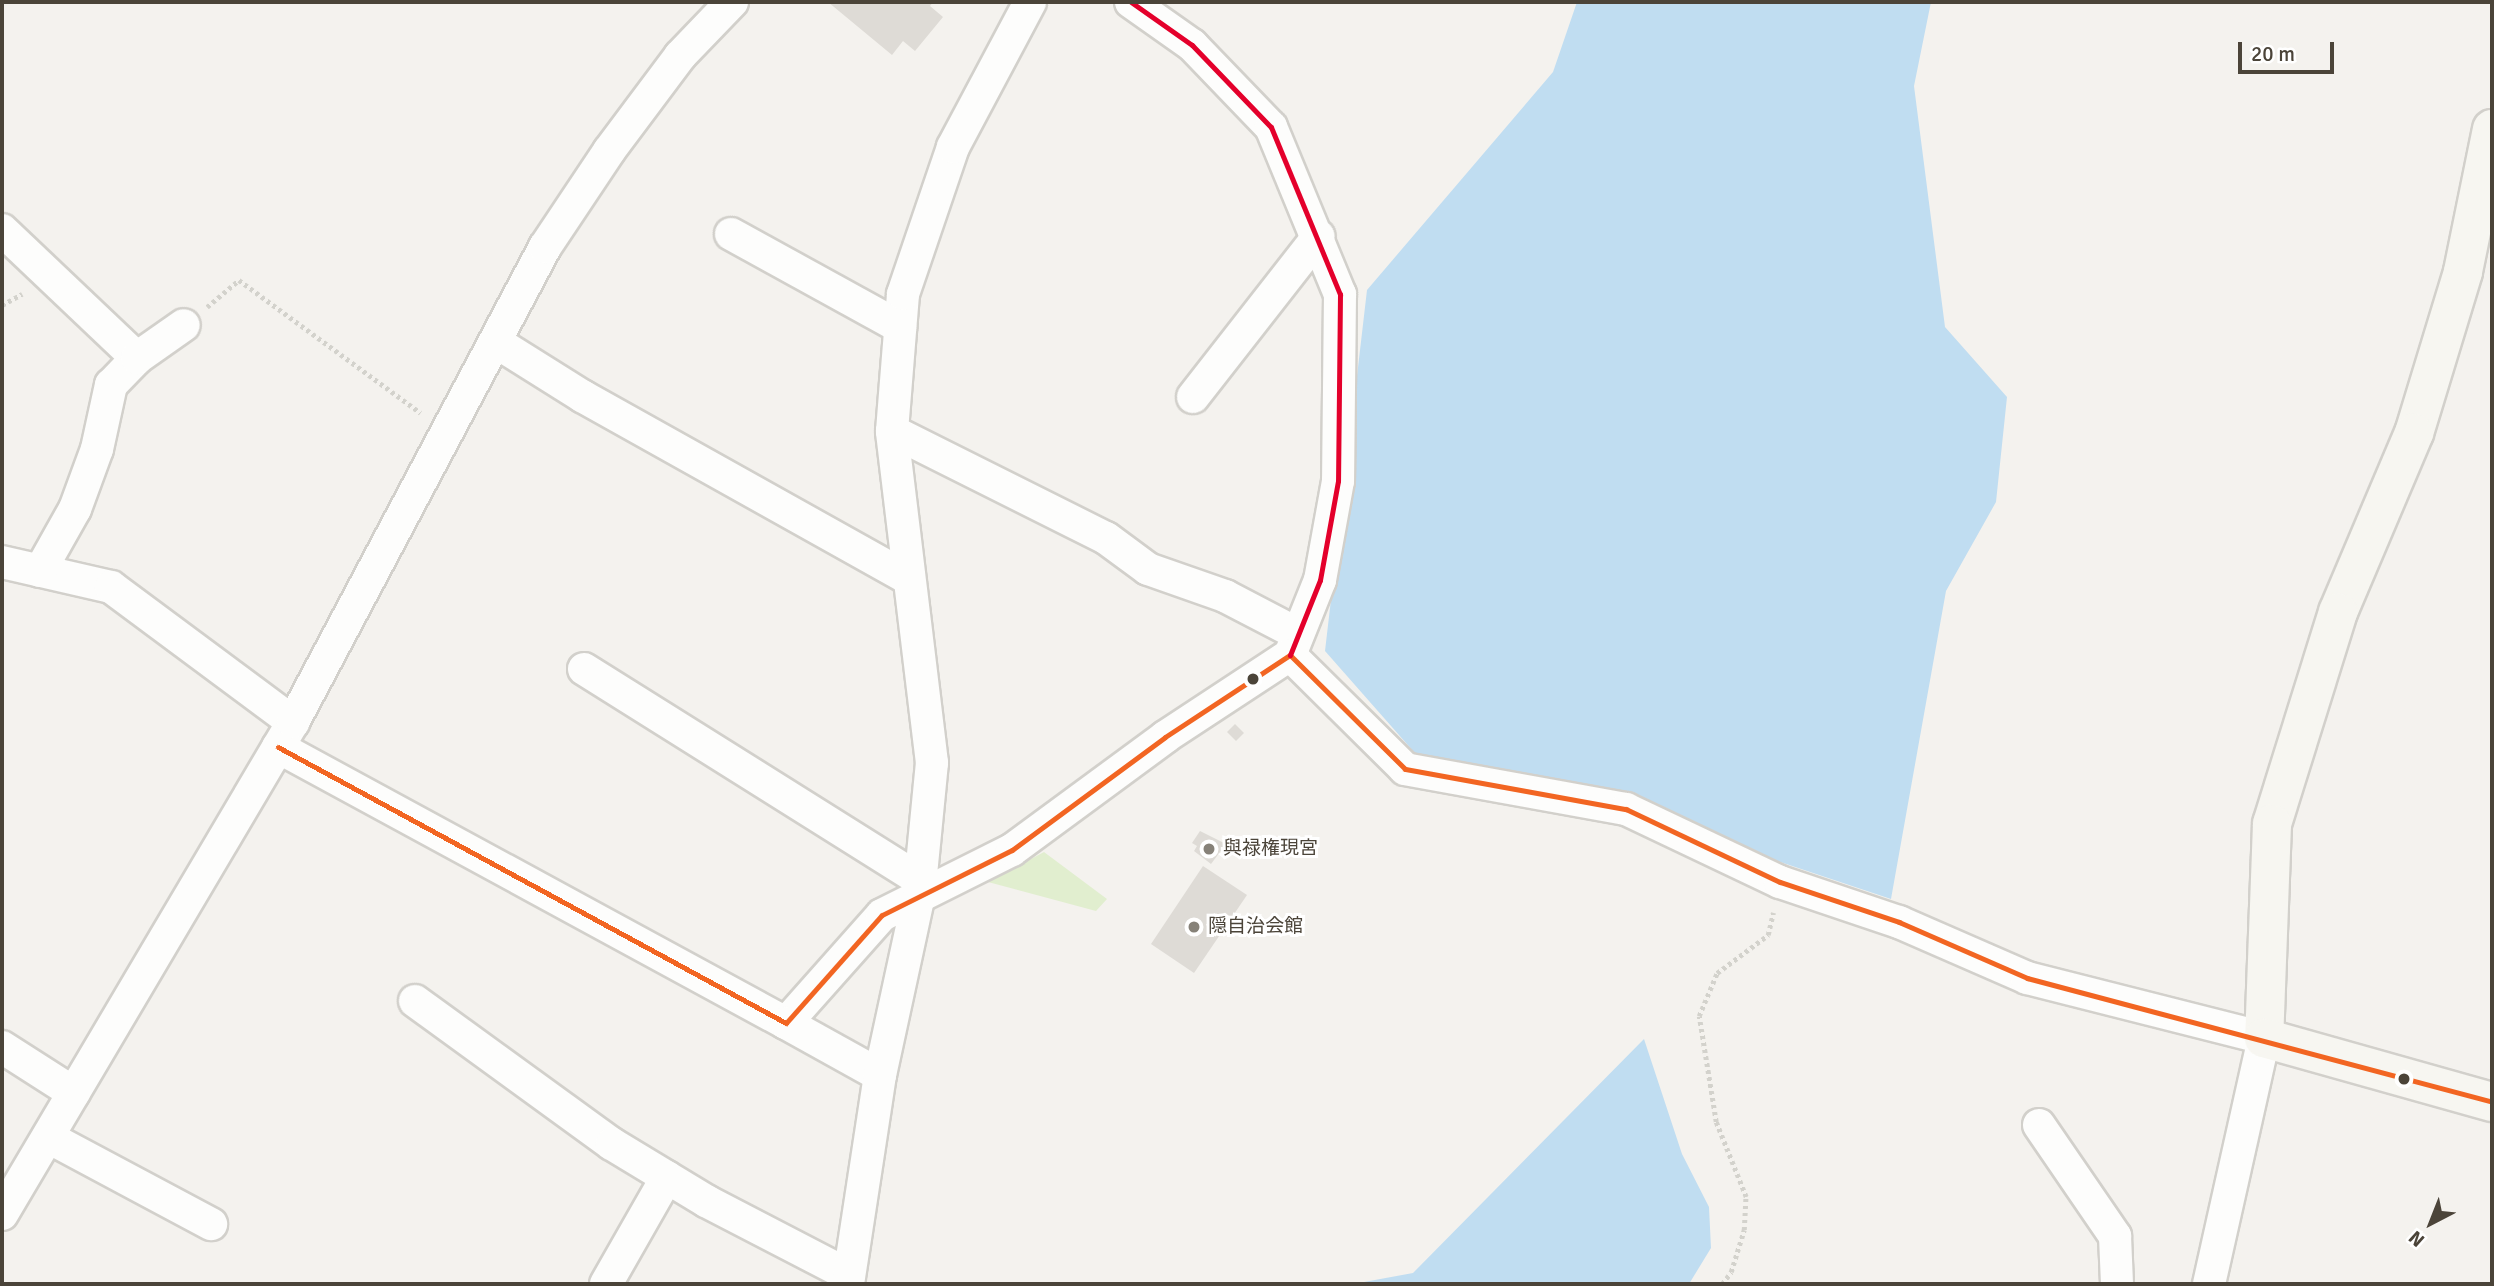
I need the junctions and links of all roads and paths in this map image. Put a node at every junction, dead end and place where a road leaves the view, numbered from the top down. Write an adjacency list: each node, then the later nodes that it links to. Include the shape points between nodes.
1 (732, 2): 11 (street, via 680,56 609,150 545,247)
2 (1030, 2): 10 (street, via 953,147 903,294)
3 (1131, 2): 7 (street, via 1192,46 1271,127)
4 (2492, 129): 8 (street)
5 (2, 230): 12 (street)
6 (731, 234): 10 (street)
7 (1319, 236): 13 (street); 19 (street, via 1340,294 1338,481 1320,580)
8 (2480, 251): 26 (street, via 2414,433 2338,612 2272,824)
9 (184, 325): 12 (street); 15 (path, via 239,281)
10 (900, 327): 14 (street)
11 (496, 342): 15 (street); 18 (street, via 582,396)
12 (137, 358): 17 (street, via 111,385 97,449 75,509)
13 (1193, 397)
14 (892, 431): 18 (street); 19 (street, via 1106,538 1148,569 1225,596)
15 (448, 434): 21 (street)
16 (2, 562): 17 (street)
17 (40, 571): 21 (street, via 111,587)
18 (908, 578): 23 (street, via 932,762)
19 (1294, 645): 22 (street, via 1405,769 1626,809); 23 (street, via 1012,850)
20 (584, 669): 23 (street)
21 (285, 734): 25 (street); 29 (street)
22 (1780, 882): 26 (street, via 1899,922 2027,978); 38 (path, via 1768,935 1717,973 1699,1016 1716,1122 1746,1197 1744,1230 1731,1272)
23 (919, 888): 25 (street, via 881,915); 28 (street)
24 (415, 1001): 33 (street, via 557,1106)
25 (786, 1023): 28 (street)
26 (2264, 1038): 30 (street); 40 (street)
27 (2, 1048): 29 (street)
28 (880, 1075): 36 (street)
29 (74, 1093): 32 (street)
30 (2492, 1102)
31 (2039, 1125): 39 (street, via 2115,1236)
32 (48, 1138): 34 (street); 35 (street)
33 (667, 1177): 36 (street); 37 (street)
34 (2, 1214)
35 (211, 1224)
36 (848, 1280)
37 (606, 1284)
38 (1722, 1284)
39 (2116, 1284)
40 (2208, 1284)

